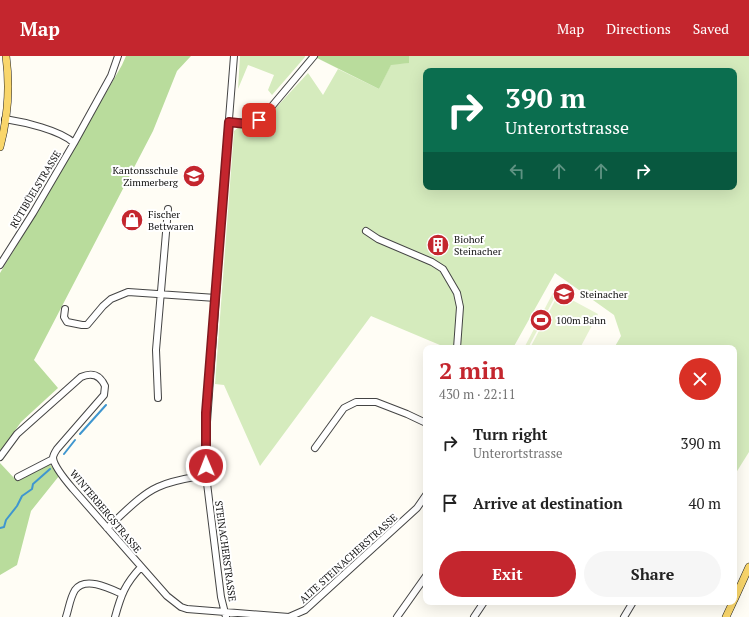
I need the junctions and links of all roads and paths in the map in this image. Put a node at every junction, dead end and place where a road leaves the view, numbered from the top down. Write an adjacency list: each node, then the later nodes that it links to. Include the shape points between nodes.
1 (6, 56): 5 (main road)
2 (118, 56): 7 (street, RÜTIBÜELSTRASSE, via 111,76)
3 (234, 56): 6 (street, STEINACHERSTRASSE)
4 (314, 56): 6 (street, via 262,118 251,123)
5 (6, 119): 7 (street, via 63,135); 8 (main road)
6 (229, 122): 13 (street, STEINACHERSTRASSE)
7 (74, 143): 11 (street, RÜTIBÜELSTRASSE)
8 (0, 147)
9 (168, 209): 12 (street)
10 (366, 231): 15 (street, via 443,269 457,293 460,307)
11 (0, 265)
12 (161, 294): 13 (street); 14 (street, via 128,292 120,295 103,306 85,326 67,322 64,318); 16 (street, via 156,350)
13 (216, 298): 21 (street, STEINACHERSTRASSE, via 206,413)
14 (64, 309)
15 (457, 345)
16 (158, 398)
17 (423, 422): 18 (street, via 376,402 356,402 344,408)
18 (315, 448)
19 (0, 457): 20 (street, via 17,434 81,378 89,374 96,376 105,386 104,395 57,450)
20 (53, 459): 22 (street); 24 (street, WINTERBERGSTRASSE, via 58,470)
21 (206, 475): 24 (street, via 156,487); 33 (street, STEINACHERSTRASSE)
22 (18, 477)
23 (423, 499): 33 (street, ALTE STEINACHERSTRASSE, via 354,567 300,613 289,617)
24 (107, 528): 25 (street, WINTERBERGSTRASSE)
25 (141, 567): 28 (street, via 130,578); 33 (street, WINTERBERGSTRASSE, via 180,607)
26 (749, 568): 29 (main road)
27 (423, 580): 36 (street)
28 (122, 594): 34 (street, via 86,583 76,589); 35 (street)
29 (737, 594)
30 (482, 605): 37 (street)
31 (631, 605): 38 (street)
32 (732, 605): 39 (main road)
33 (225, 614)
34 (66, 617)
35 (114, 617)
36 (397, 617)
37 (474, 617)
38 (624, 617)
39 (726, 617)

